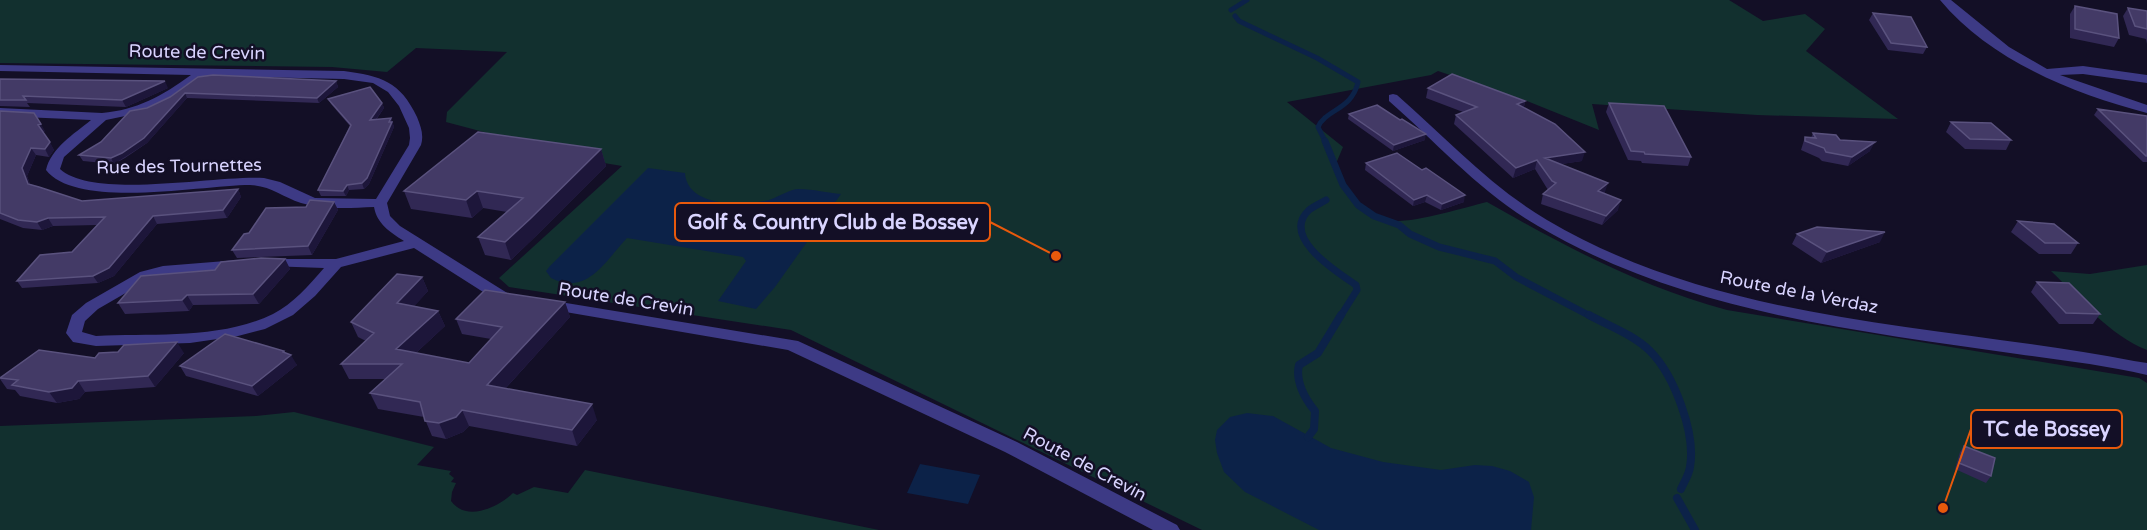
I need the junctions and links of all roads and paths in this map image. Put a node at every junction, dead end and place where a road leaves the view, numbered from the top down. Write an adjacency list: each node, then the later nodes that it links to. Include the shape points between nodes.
1 (1945, 0): 4 (street, via 2013,55)
2 (0, 68): 3 (street, Route de Crevin)
3 (203, 72): 9 (street, via 156,105); 10 (street, Route de Crevin, via 344,75 383,82 396,90 411,116 417,140)
4 (2048, 73): 5 (street, via 2083,70); 7 (street)
5 (2147, 79)
6 (1394, 98): 13 (street, Route de la Verdaz, via 1525,212 1560,234 1668,282 1788,313)
7 (2147, 109)
8 (0, 112): 9 (street)
9 (102, 117): 10 (street, Rue des Tournettes, via 59,154 53,166 56,176 101,187 261,182 307,200)
10 (380, 203): 11 (street, Route de Crevin, via 386,221)
11 (415, 243): 12 (street); 14 (street, Route de Crevin, via 496,294 792,345 1011,447)
12 (336, 264): 12 (street, via 266,262 145,275 92,306 78,319 74,333 96,341 199,335 251,327 278,317 299,303)
13 (2147, 369)
14 (1170, 530)

